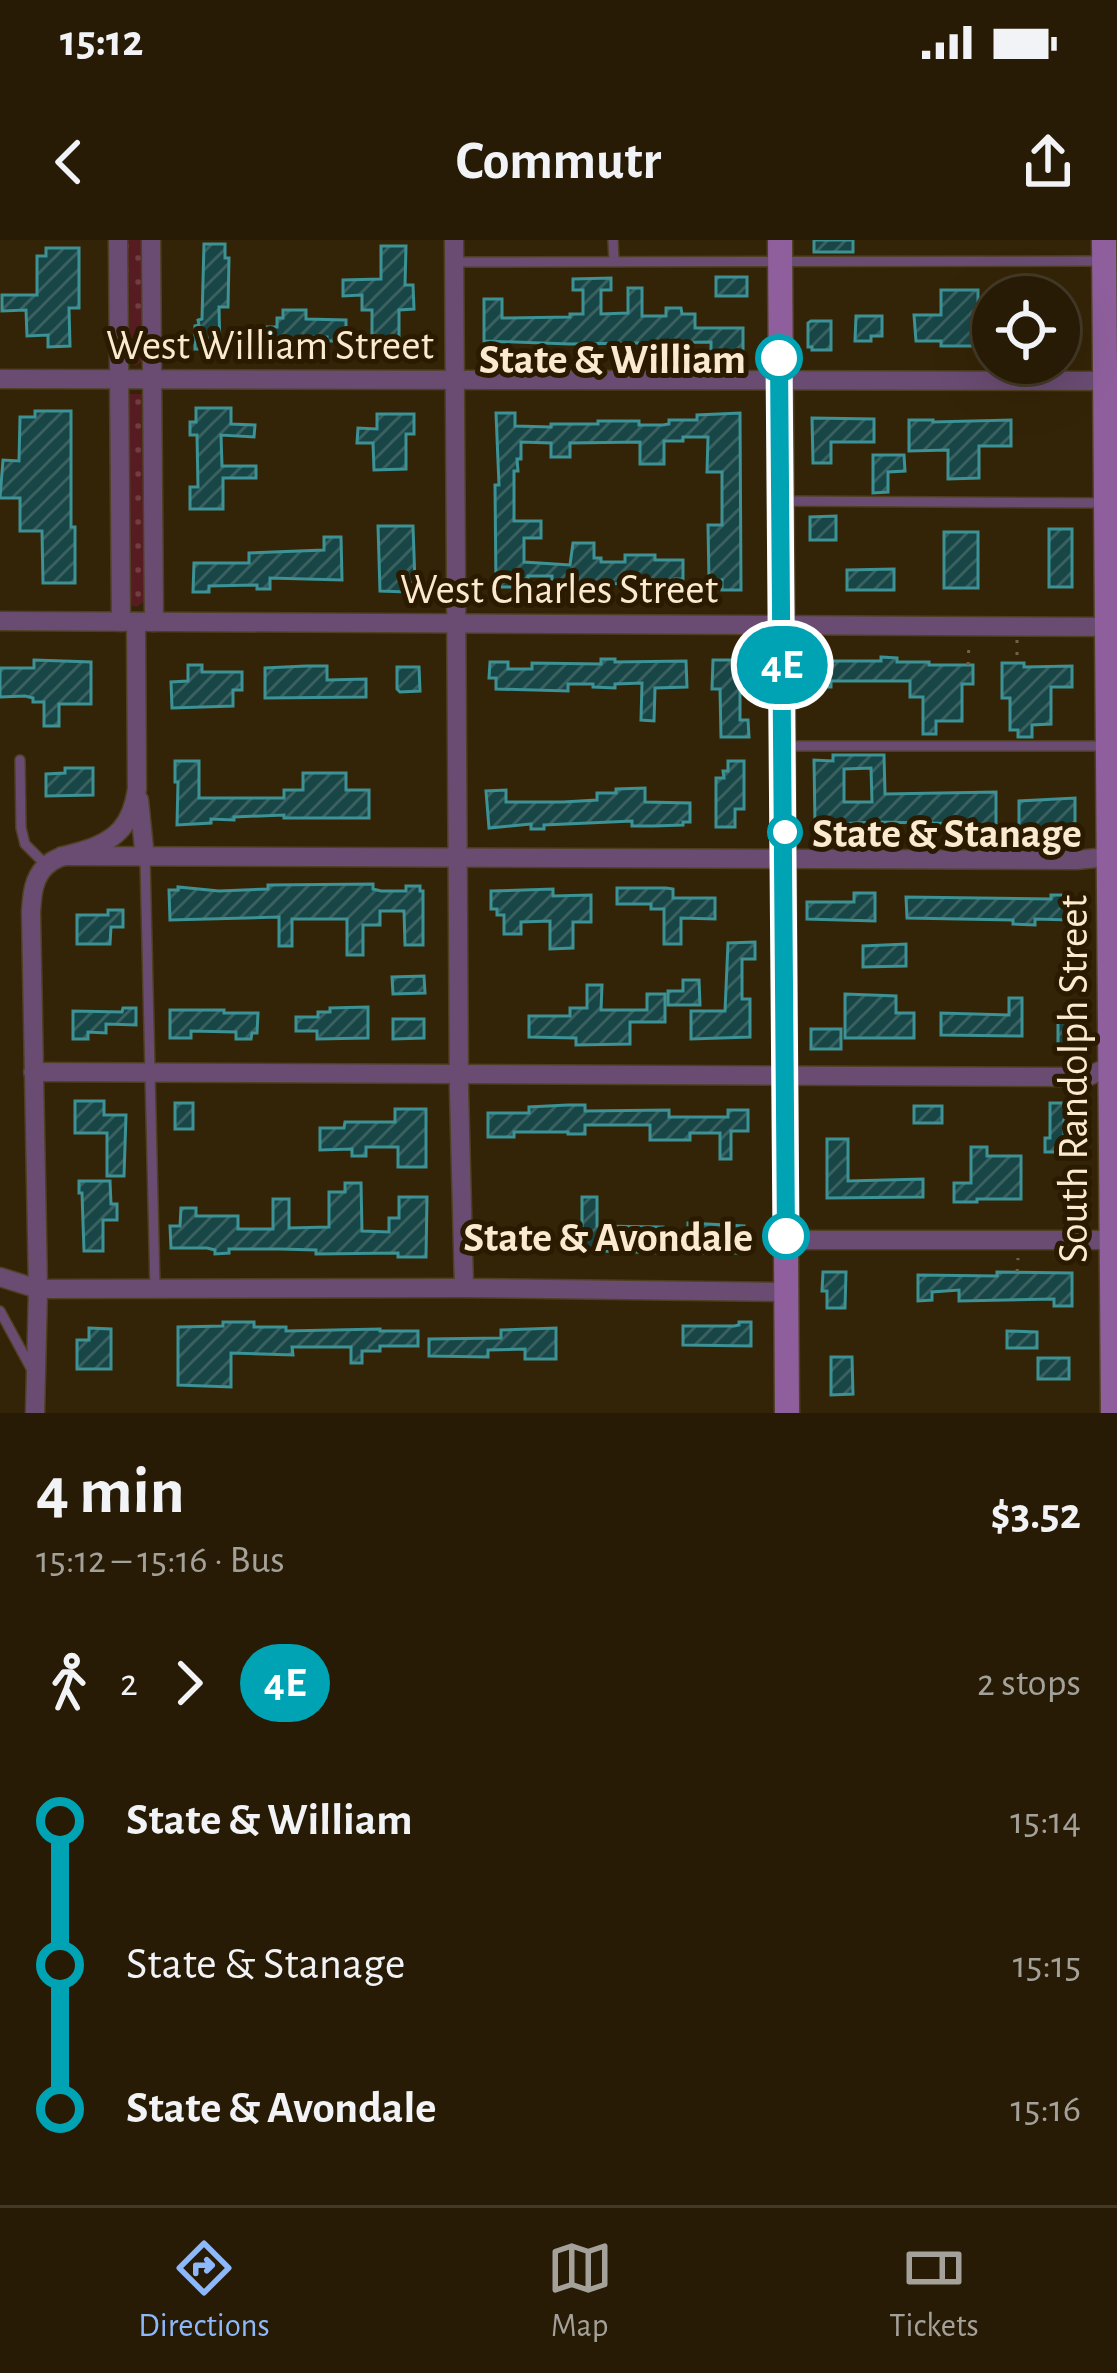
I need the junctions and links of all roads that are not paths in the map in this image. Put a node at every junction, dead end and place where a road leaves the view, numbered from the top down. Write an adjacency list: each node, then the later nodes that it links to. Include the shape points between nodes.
1 (118, 240): 12 (street)
2 (151, 240): 13 (street)
3 (454, 240): 8 (street)
4 (613, 240): 7 (lane)
5 (1107, 246): 6 (lane); 9 (main road, South Randolph Street)
6 (780, 250): 7 (lane); 15 (main road)
7 (614, 261): 8 (lane)
8 (454, 262): 14 (street)
9 (1111, 289): 10 (main road, South Randolph Street)
10 (1111, 334): 16 (main road, South Randolph Street)
11 (0, 379): 12 (street, West William Street)
12 (120, 380): 13 (street, West William Street); 20 (street)
13 (151, 380): 14 (street, West William Street); 20 (street)
14 (454, 380): 15 (street, West William Street); 21 (street)
15 (779, 380): 16 (street, West William Street); 17 (main road)
16 (1111, 381): 18 (main road, South Randolph Street)
17 (780, 501): 18 (lane); 22 (main road)
18 (1111, 502): 23 (main road, South Randolph Street)
19 (0, 621): 20 (street, West Charles Street)
20 (137, 622): 21 (street, West Charles Street); 27 (street)
21 (456, 624): 22 (street, West Charles Street); 29 (street)
22 (782, 625): 23 (street, West Charles Street); 24 (main road)
23 (1112, 627): 25 (main road, South Randolph Street)
24 (783, 746): 25 (lane); 31 (main road)
25 (1113, 746): 28 (main road, South Randolph Street)
26 (20, 760): 32 (lane, via 25,844)
27 (137, 789): 30 (street); 32 (street, via 127,824 104,843)
28 (1113, 856): 31 (street); 33 (main road, South Randolph Street)
29 (458, 857): 30 (street); 31 (street); 36 (street)
30 (145, 858): 32 (street); 35 (lane)
31 (785, 859): 37 (main road)
32 (54, 861): 34 (street, via 33,889)
33 (1113, 1065): 37 (street, via 1079,1077); 39 (main road, South Randolph Street)
34 (33, 1072): 35 (street); 43 (street)
35 (149, 1072): 36 (street); 41 (lane)
36 (460, 1074): 37 (street); 42 (street)
37 (786, 1075): 38 (main road)
38 (786, 1240): 39 (street); 44 (main road)
39 (1114, 1240): 49 (main road, South Randolph Street)
40 (0, 1277): 43 (street)
41 (155, 1288): 42 (street); 43 (street)
42 (464, 1288): 44 (street)
43 (38, 1289): 46 (street)
44 (785, 1292): 48 (main road)
45 (0, 1312): 46 (lane)
46 (35, 1376): 47 (street)
47 (34, 1413)
48 (787, 1413)
49 (1114, 1413)

